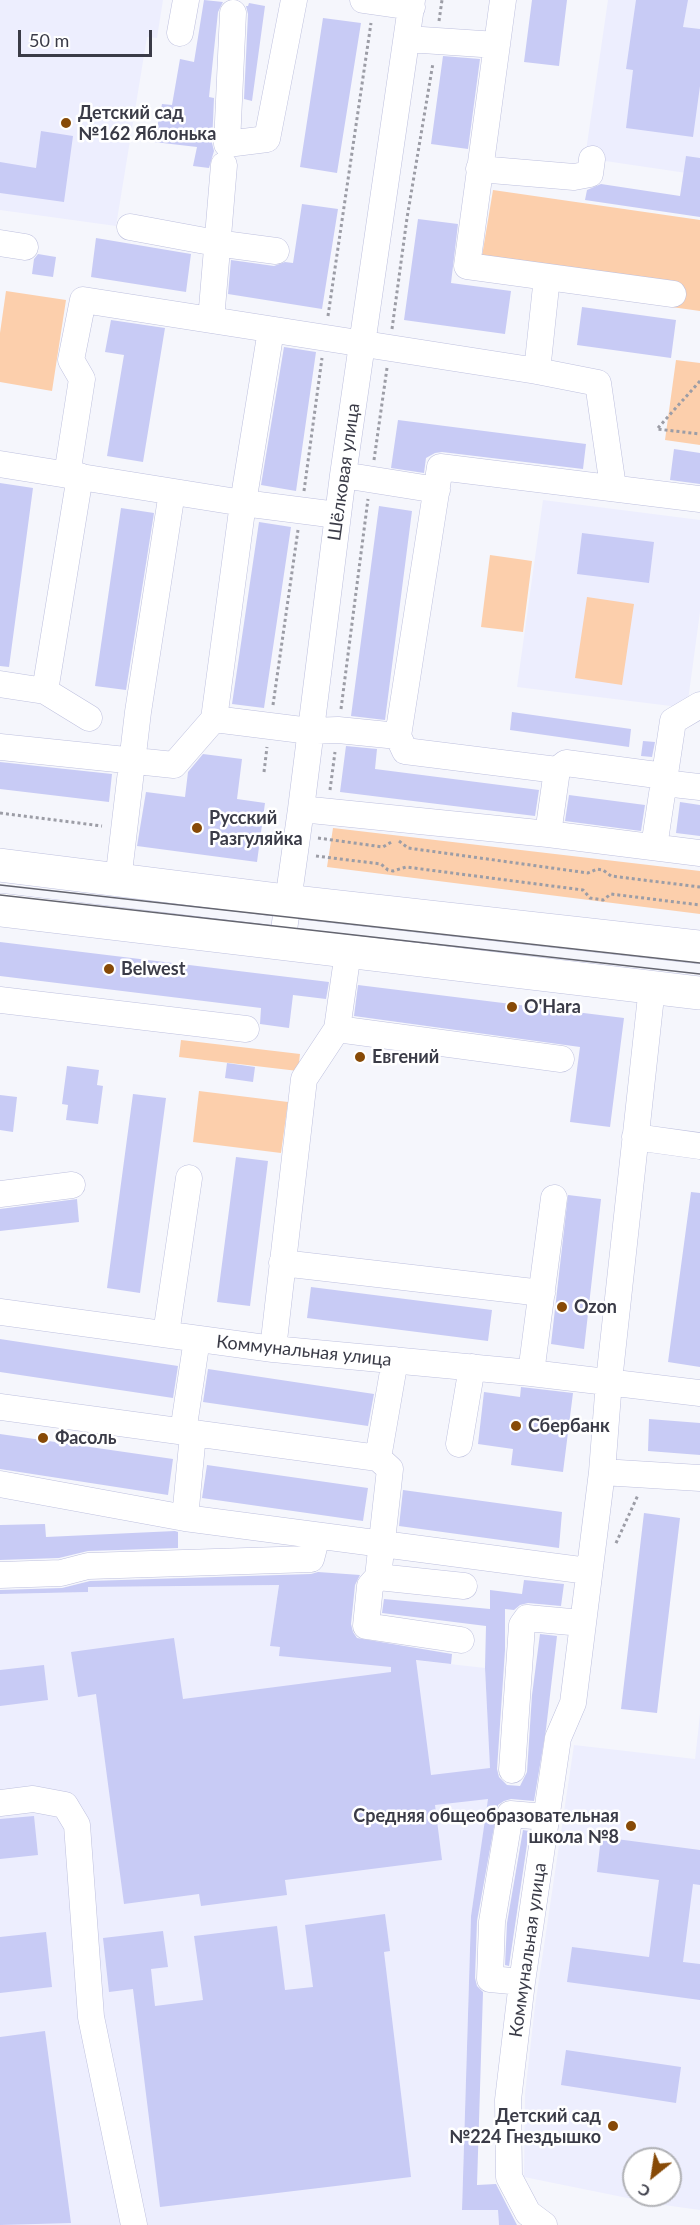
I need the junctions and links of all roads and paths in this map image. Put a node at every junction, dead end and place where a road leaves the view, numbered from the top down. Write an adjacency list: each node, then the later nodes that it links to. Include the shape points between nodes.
1 (186, 0): 8 (street)
2 (294, 0): 7 (street, via 267,139 227,144)
3 (442, 0): 10 (path)
4 (503, 0): 11 (street)
5 (368, 1): 6 (street); 24 (path)
6 (412, 4): 9 (street, Шёлковая улица)
7 (233, 13)
8 (180, 33)
9 (407, 39): 10 (street); 25 (street, Шёлковая улица)
10 (437, 40): 11 (street); 26 (path)
11 (496, 45): 14 (street)
12 (592, 159): 14 (street, via 590,174 574,177)
13 (224, 165): 17 (street)
14 (479, 169): 20 (street, via 467,266)
15 (130, 227): 17 (street)
16 (0, 243): 18 (street)
17 (216, 243): 19 (street); 22 (street)
18 (25, 247)
19 (276, 251)
20 (548, 277): 21 (street); 27 (street)
21 (673, 294)
22 (211, 320): 23 (street); 31 (street, via 83,300 71,360 82,379)
23 (271, 330): 24 (street); 38 (street)
24 (325, 338): 25 (street); 39 (path)
25 (361, 343): 26 (street); 32 (street, Шёлковая улица)
26 (390, 348): 27 (street); 33 (path)
27 (537, 371): 34 (street, via 598,382)
28 (700, 381): 29 (path, via 657,429)
29 (700, 434)
30 (0, 464): 31 (street)
31 (74, 475): 36 (street); 42 (street)
32 (343, 475): 33 (street); 40 (street, Шёлковая улица)
33 (371, 480): 35 (street); 47 (path)
34 (613, 487): 35 (street, via 440,467); 37 (street)
35 (437, 490): 49 (street)
36 (172, 492): 38 (street); 51 (street)
37 (700, 499)
38 (243, 503): 39 (street); 45 (street)
39 (301, 510): 40 (street); 46 (path)
40 (337, 515): 48 (street, Шёлковая улица)
41 (0, 684): 42 (street)
42 (45, 691): 44 (street)
43 (700, 705): 54 (street, via 673,721)
44 (89, 718)
45 (214, 718): 46 (street); 51 (street, via 174,765)
46 (270, 726): 48 (street); 53 (path)
47 (338, 730): 48 (street); 49 (street); 57 (path)
48 (310, 731): 56 (street, Шёлковая улица)
49 (398, 736): 52 (street, via 405,751)
50 (0, 747): 51 (street)
51 (133, 762): 65 (street)
52 (557, 770): 54 (street, via 566,763 657,775); 60 (street)
53 (264, 772)
54 (664, 783): 55 (street); 62 (street)
55 (700, 788)
56 (301, 809): 57 (street); 67 (street, Шёлковая улица)
57 (327, 812): 60 (street); 61 (path)
58 (0, 813): 59 (path)
59 (102, 826)
60 (548, 834): 62 (street)
61 (318, 838): 66 (path, via 382,847 396,841 408,848 588,873 597,869 611,876); 68 (path, via 316,856 381,864 393,871 406,867 572,888 603,900 611,894)
62 (654, 847): 63 (street)
63 (700, 853)
64 (0, 865): 65 (highway)
65 (118, 881): 67 (highway)
66 (700, 887)
67 (287, 901): 70 (street, Шёлковая улица); 71 (highway)
68 (700, 904)
69 (0, 910): 70 (highway)
70 (282, 944): 72 (highway)
71 (700, 947)
72 (348, 952): 73 (highway); 77 (street)
73 (652, 987): 74 (highway); 79 (street, Коммунальная улица)
74 (700, 993)
75 (0, 1000): 76 (street)
76 (246, 1029)
77 (337, 1029): 78 (street); 85 (street, via 304,1079)
78 (561, 1059)
79 (634, 1137): 80 (street); 94 (street, Коммунальная улица)
80 (700, 1146)
81 (189, 1178): 88 (street)
82 (72, 1185): 83 (street)
83 (0, 1194)
84 (554, 1198): 86 (street)
85 (282, 1263): 86 (street); 90 (street)
86 (542, 1293): 93 (street)
87 (0, 1312): 88 (street, Коммунальная улица)
88 (166, 1334): 89 (street, Коммунальная улица)
89 (197, 1339): 90 (street, Коммунальная улица); 97 (street)
90 (273, 1349): 91 (street, Коммунальная улица)
91 (394, 1360): 92 (street, Коммунальная улица); 99 (street)
92 (472, 1367): 93 (street, Коммунальная улица); 98 (street)
93 (531, 1372): 94 (street, Коммунальная улица)
94 (609, 1381): 95 (street); 100 (street, Коммунальная улица)
95 (700, 1393)
96 (0, 1407): 97 (street)
97 (188, 1433): 99 (street); 104 (street)
98 (459, 1444)
99 (378, 1458): 106 (street, via 390,1468)
100 (602, 1472): 101 (street); 107 (street, Коммунальная улица)
101 (700, 1478)
102 (0, 1484): 104 (street)
103 (642, 1488): 107 (path, via 612,1551)
104 (185, 1518): 105 (street)
105 (317, 1536): 106 (street); 108 (street, via 311,1559 88,1566 61,1573)
106 (383, 1544): 107 (street); 109 (street)
107 (590, 1560): 111 (street, Коммунальная улица)
108 (0, 1575)
109 (378, 1577): 110 (street); 112 (street, via 370,1586 366,1626)
110 (464, 1586)
111 (582, 1623): 113 (street, via 527,1618 522,1625); 115 (street, Коммунальная улица, via 573,1703 558,1738)
112 (461, 1640)
113 (512, 1770)
114 (0, 1803): 118 (street, via 33,1799 65,1805 77,1825 91,2017)
115 (546, 1816): 116 (street, Коммунальная улица); 116 (street, via 510,1814 492,1922 490,1979)
116 (522, 1982): 117 (street, Коммунальная улица, via 508,2100 509,2166 510,2177)
117 (534, 2221)
118 (134, 2225)

